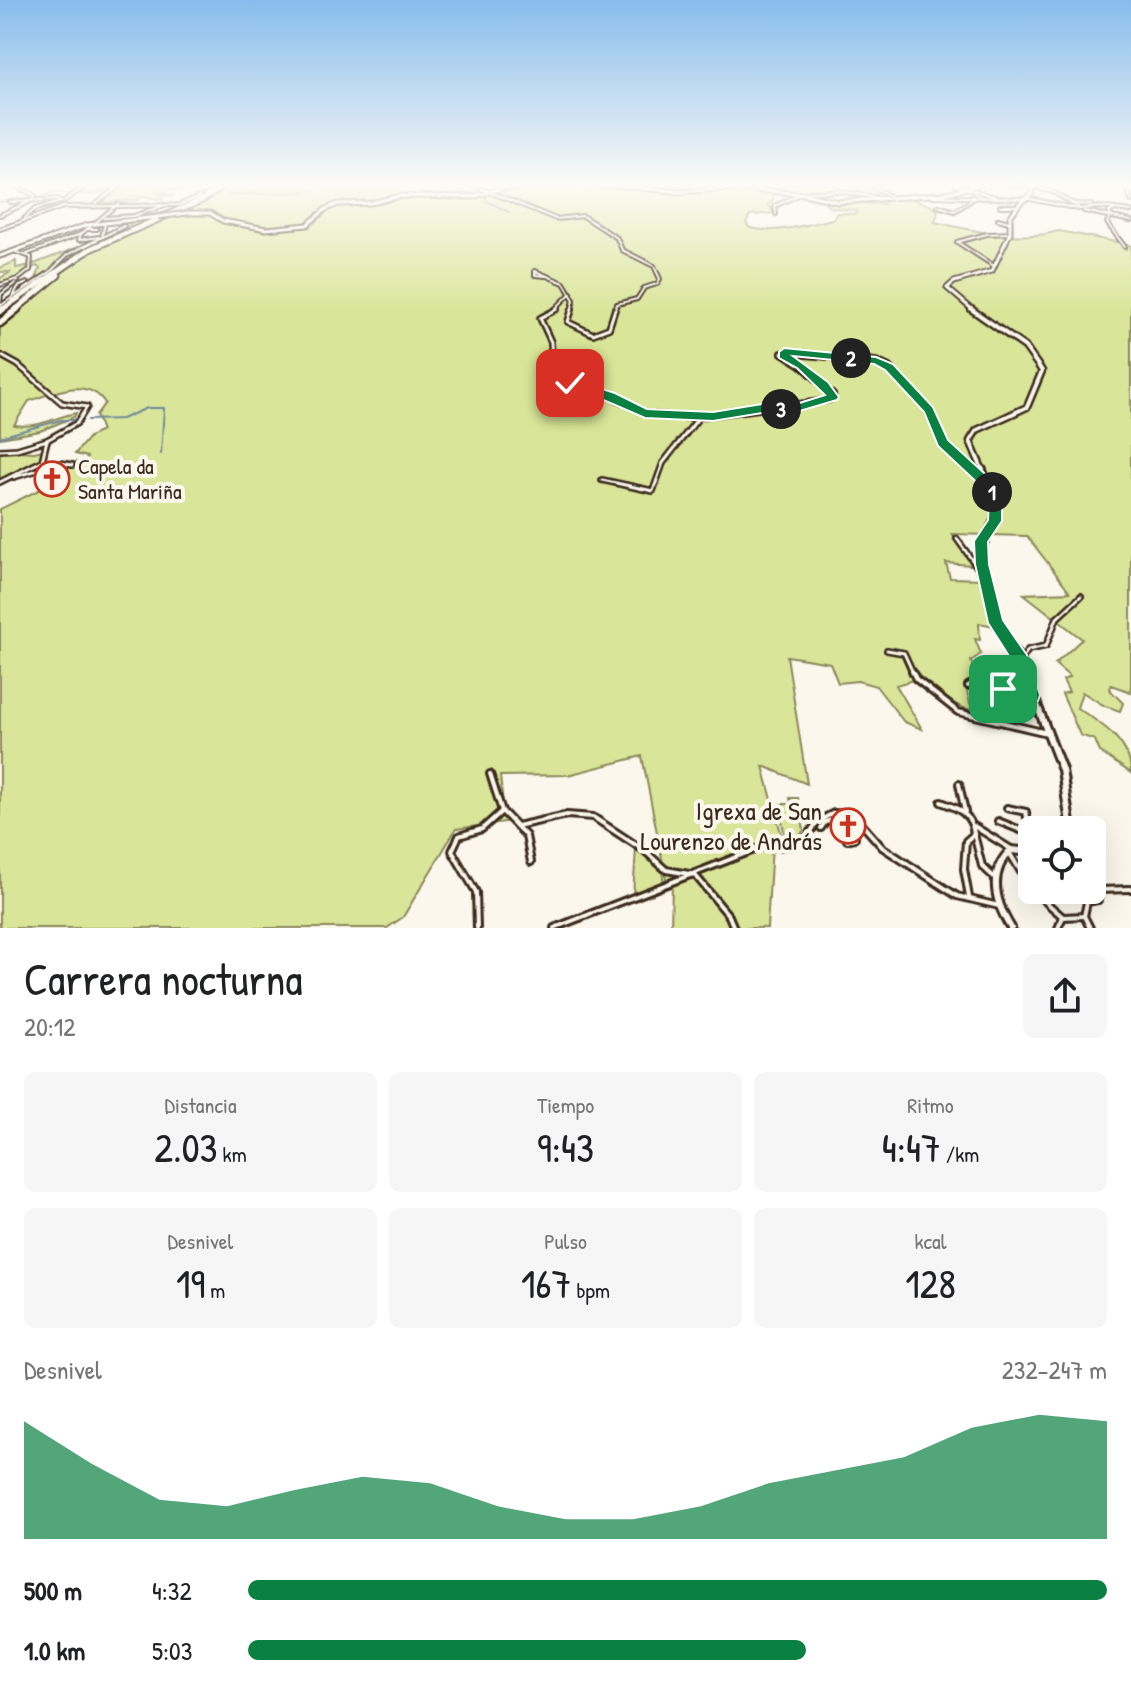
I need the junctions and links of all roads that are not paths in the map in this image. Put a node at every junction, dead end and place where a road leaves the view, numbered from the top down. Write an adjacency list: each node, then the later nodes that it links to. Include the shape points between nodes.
1 (85, 227): 17 (street)
2 (90, 227): 11 (street)
3 (102, 227): 15 (street)
4 (122, 227): 15 (street)
5 (133, 227): 15 (highway, bridge)
6 (249, 227): 7 (street, bridge)
7 (293, 227)
8 (600, 227): 25 (street, via 617,238 622,250 654,266 660,275 657,284 644,288 637,299 617,304 602,333 587,333 568,322 574,303)
9 (1009, 227): 13 (street)
10 (1110, 227): 16 (street)
11 (87, 229): 12 (street); 14 (street)
12 (97, 229)
13 (1010, 233): 20 (street); 20 (street, via 957,242)
14 (81, 234): 15 (street, via 79,240); 18 (street)
15 (103, 239): 27 (street, via 67,255); 28 (highway); 29 (highway)
16 (1125, 247)
17 (16, 251): 18 (street); 19 (street)
18 (27, 254): 22 (street, via 31,268)
19 (0, 256)
20 (994, 266): 38 (street, via 990,272 951,283 947,290 1025,347 1043,374 1027,407 970,437)
21 (549, 276): 25 (street, via 560,279)
22 (20, 278): 24 (street); 26 (street)
23 (27, 283): 27 (street)
24 (0, 285)
25 (571, 293): 31 (street, via 559,308 540,318 551,342 549,361 565,380 645,413)
26 (0, 294): 28 (street)
27 (12, 299): 28 (street)
28 (0, 307)
29 (0, 320)
30 (0, 355): 32 (street, via 62,403 87,407 86,417)
31 (699, 417): 36 (street, via 663,463 653,491); 38 (street, via 793,409 833,397 784,352 876,361 889,367 925,405 943,443)
32 (47, 440): 33 (street); 35 (street, via 42,461)
33 (0, 450)
34 (72, 465): 35 (street, via 61,463)
35 (12, 477): 37 (street)
36 (602, 480)
37 (0, 482)
38 (989, 486): 40 (street, via 997,510 981,541)
39 (957, 539): 40 (street)
40 (985, 578): 43 (street, via 996,623)
41 (1081, 596): 43 (street, via 1051,624 1046,646 1028,650)
42 (887, 650): 46 (street, via 904,653 916,679 958,712)
43 (1021, 661): 45 (street)
44 (968, 686): 45 (street, via 981,679)
45 (1032, 695): 46 (street)
46 (1047, 733): 55 (street, via 1062,770)
47 (490, 774): 51 (street)
48 (959, 784): 52 (street)
49 (941, 802): 52 (street)
50 (1007, 808): 54 (street)
51 (502, 811): 58 (street); 77 (street, via 493,823 459,836 452,851 476,892)
52 (965, 812): 59 (street)
53 (842, 816): 56 (street); 56 (street, via 845,839 851,841); 60 (street); 67 (street, via 818,821 794,846 762,847)
54 (1027, 816)
55 (1069, 816)
56 (854, 817): 71 (street, via 882,847 957,896)
57 (998, 821): 61 (street)
58 (517, 826): 65 (street, via 528,841); 67 (street, via 567,815 593,817 666,870)
59 (974, 826): 62 (street); 63 (street)
60 (821, 828)
61 (1018, 831)
62 (974, 834): 68 (street, via 982,866); 71 (street, via 966,841 964,862)
63 (1010, 850): 64 (street); 66 (street); 68 (street, via 1000,860)
64 (1018, 851)
65 (531, 862)
66 (1018, 865)
67 (695, 875): 78 (street); 79 (street)
68 (995, 878): 74 (street)
69 (1106, 888): 70 (street)
70 (1131, 889)
71 (969, 897): 74 (street)
72 (1048, 904): 76 (street)
73 (1087, 904): 75 (street)
74 (999, 906): 80 (street)
75 (1084, 916): 76 (street); 82 (street)
76 (1063, 917): 81 (street)
77 (477, 928)
78 (554, 928)
79 (734, 928)
80 (1011, 928)
81 (1058, 928)
82 (1090, 928)

